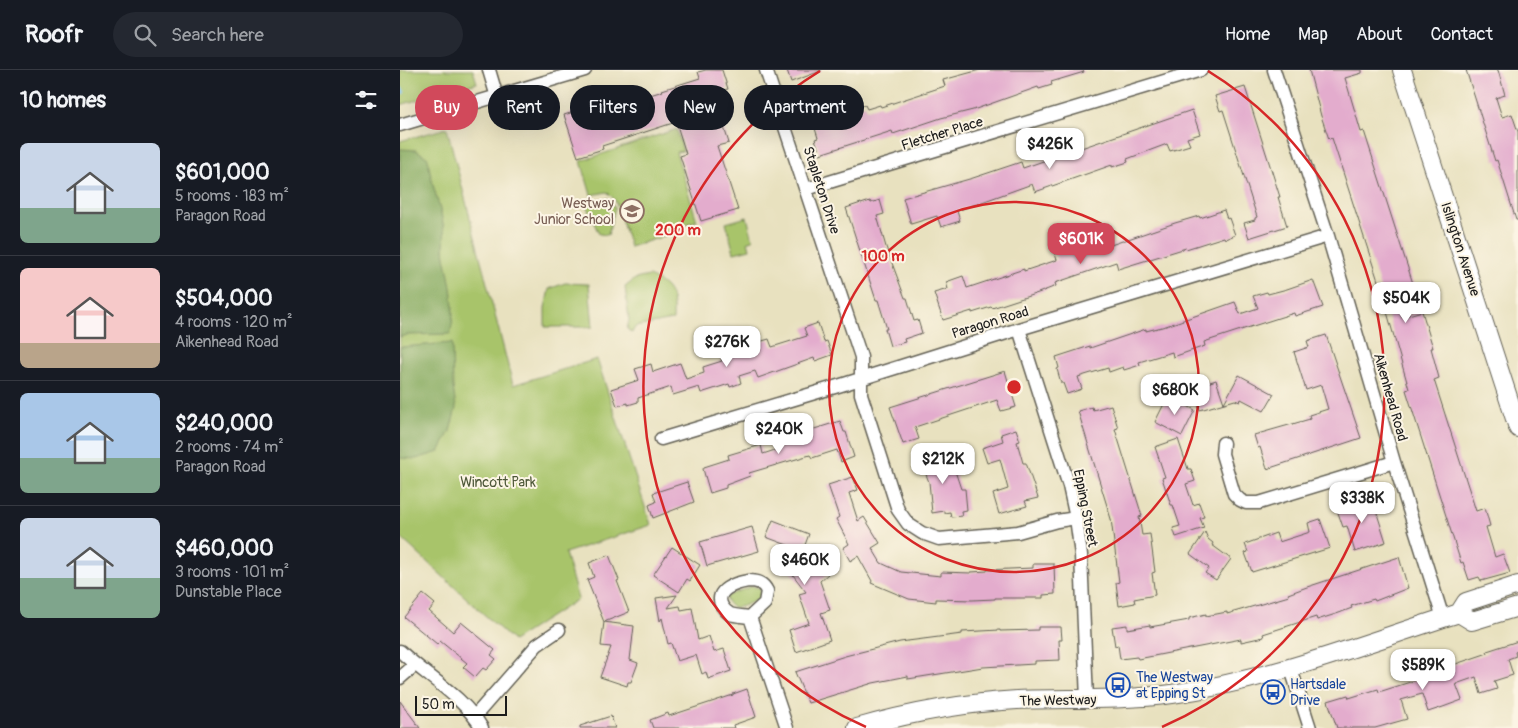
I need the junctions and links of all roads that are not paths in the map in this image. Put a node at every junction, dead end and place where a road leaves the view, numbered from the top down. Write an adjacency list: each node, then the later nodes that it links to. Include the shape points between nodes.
1 (489, 70): 7 (street)
2 (585, 70): 8 (street)
3 (766, 70): 11 (street, Stapleton Drive)
4 (1201, 70): 11 (street, Fletcher Place)
5 (1274, 70): 12 (street, Aikenhead Road)
6 (1402, 70): 15 (main road, Islington Avenue)
7 (493, 85)
8 (536, 85)
9 (488, 100): 10 (street)
10 (400, 125)
11 (806, 189): 14 (street, Stapleton Drive, via 861,357)
12 (1328, 236): 13 (street, Paragon Road); 18 (street, Aikenhead Road)
13 (1019, 329): 14 (street, Paragon Road); 19 (street, Epping Street, via 1069,486)
14 (861, 378): 16 (street, Paragon Road); 19 (street, Stapleton Drive, via 861,394 898,510 908,524 922,534 939,539 983,536 1018,532)
15 (1518, 428)
16 (661, 439)
17 (1223, 443): 18 (street, via 1222,454 1234,494 1246,503 1259,503)
18 (1394, 462): 22 (street, Aikenhead Road)
19 (1076, 518): 29 (street, Epping Street, via 1081,555)
20 (1518, 585): 22 (main road, The Westway, via 1466,602)
21 (1518, 607): 22 (main road, via 1472,622)
22 (1451, 615): 27 (main road, The Westway)
23 (750, 617): 32 (street)
24 (559, 630): 30 (street, via 537,645)
25 (400, 651): 26 (street)
26 (415, 665): 28 (street); 30 (street, via 463,702)
27 (1291, 669): 29 (main road, The Westway, via 1180,693); 34 (street)
28 (400, 678)
29 (1087, 700): 33 (main road, The Westway, via 1017,700 961,706)
30 (474, 716): 31 (street)
31 (482, 728)
32 (787, 728)
33 (857, 728)
34 (1310, 728)

